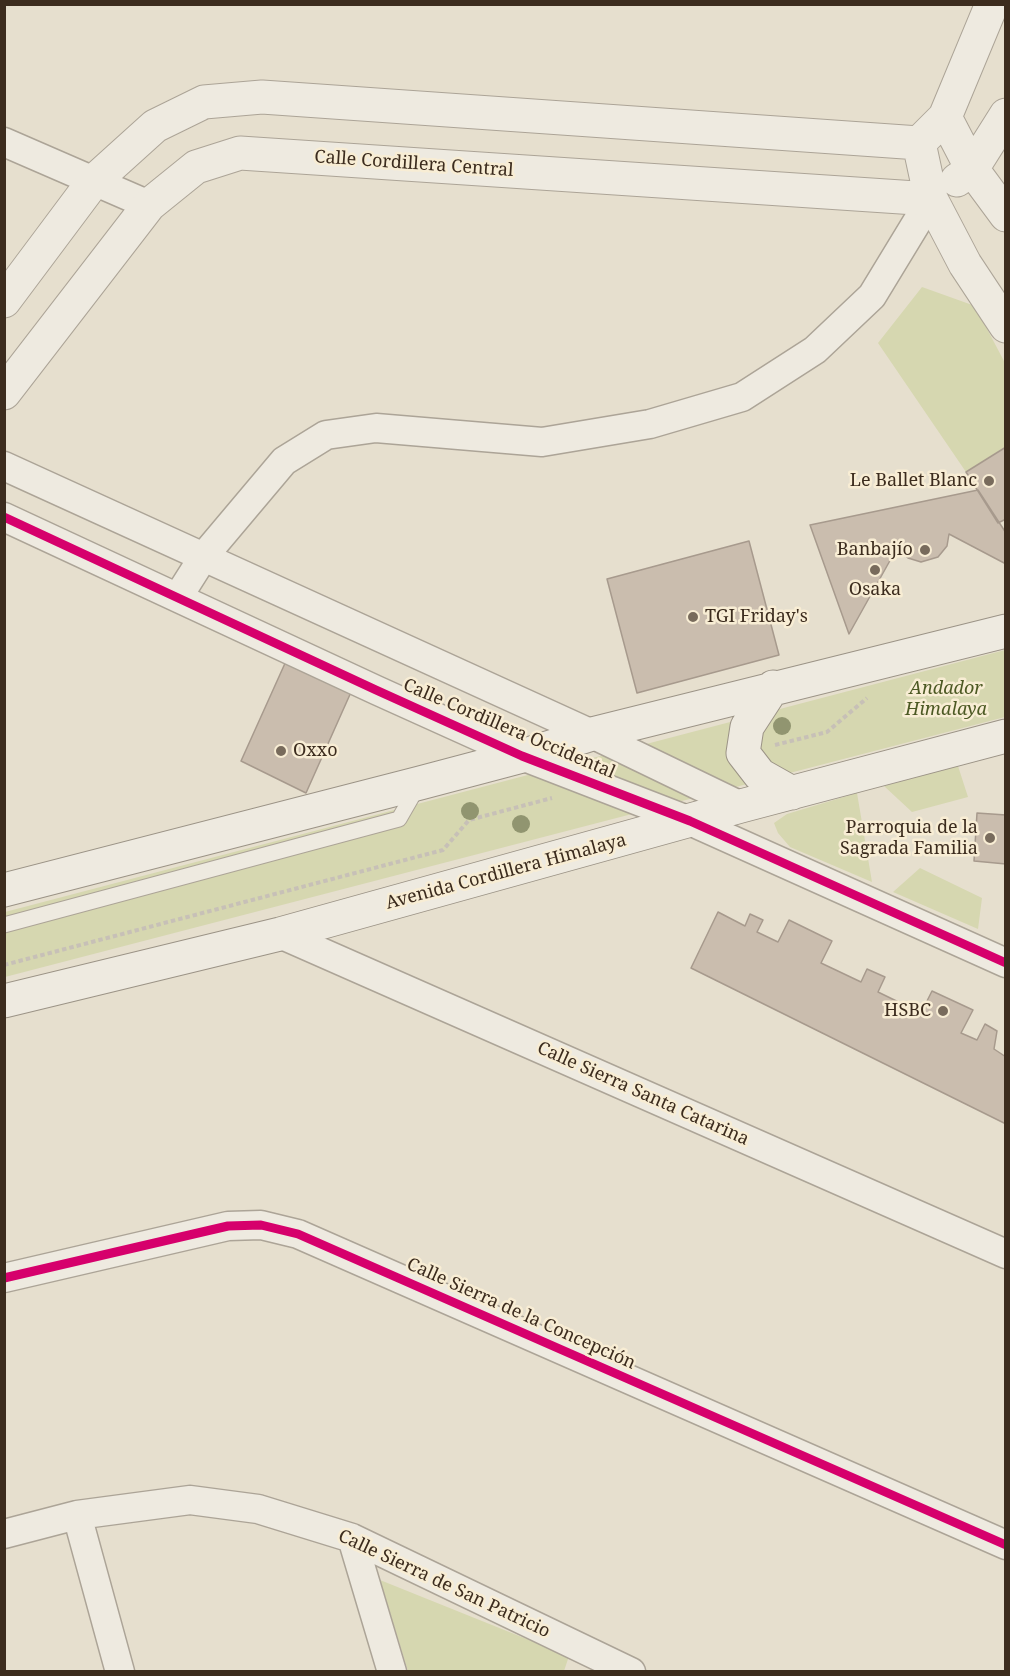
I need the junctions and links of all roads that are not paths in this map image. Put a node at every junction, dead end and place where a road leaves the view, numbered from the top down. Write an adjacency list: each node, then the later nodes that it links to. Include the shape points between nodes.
1 (992, 4): 2 (street)
2 (945, 117): 5 (street); 6 (street)
3 (1005, 119): 6 (street)
4 (4, 142): 7 (street)
5 (919, 142): 7 (street, via 262,97 204,102 155,126); 8 (street)
6 (972, 170): 8 (street); 10 (street)
7 (93, 182): 9 (street); 11 (street)
8 (932, 199): 9 (street, Calle Cordillera Central, via 240,153 196,167); 12 (street, via 964,264); 16 (street, via 872,296 815,350 742,398 650,424 542,442 376,428 326,435 284,461)
9 (149, 205): 13 (street, Calle Cordillera Central)
10 (1005, 215)
11 (4, 301)
12 (1005, 326)
13 (4, 393)
14 (4, 466): 16 (street, Calle Cordillera Occidental)
15 (4, 517): 17 (street, Calle Cordillera Occidental)
16 (204, 556): 17 (street); 20 (street, Calle Cordillera Occidental)
17 (178, 597): 22 (street, Calle Cordillera Occidental)
18 (1005, 631): 19 (street)
19 (773, 687): 20 (street); 24 (street, via 747,726 743,753 760,775)
20 (592, 734): 22 (street); 25 (street, Calle Cordillera Occidental)
21 (1005, 736): 24 (street, Avenida Cordillera Himalaya)
22 (522, 756): 23 (street); 26 (street, Calle Cordillera Occidental)
23 (420, 783): 27 (street); 28 (lane, via 399,819)
24 (792, 793): 25 (street, Avenida Cordillera Himalaya)
25 (741, 806): 26 (street, Avenida Cordillera Himalaya)
26 (690, 821): 29 (street, Avenida Cordillera Himalaya); 30 (street, Calle Cordillera Occidental)
27 (4, 890)
28 (4, 925)
29 (280, 934): 31 (street, Avenida Cordillera Himalaya); 32 (street, Calle Sierra Santa Catarina)
30 (1005, 963)
31 (4, 1001)
32 (1005, 1254)
33 (4, 1278): 37 (street, Calle Sierra de la Concepción, via 228,1226 261,1225 298,1234)
34 (78, 1515): 35 (street, Calle Sierra de San Patricio); 36 (street, Calle Sierra de San Patricio, via 190,1500 258,1509); 39 (street)
35 (4, 1534)
36 (352, 1538): 38 (street, Calle Sierra de San Patricio); 40 (street)
37 (1005, 1545)
38 (589, 1662): 41 (street, Calle Sierra de San Patricio)
39 (120, 1671)
40 (392, 1671)
41 (631, 1671)

